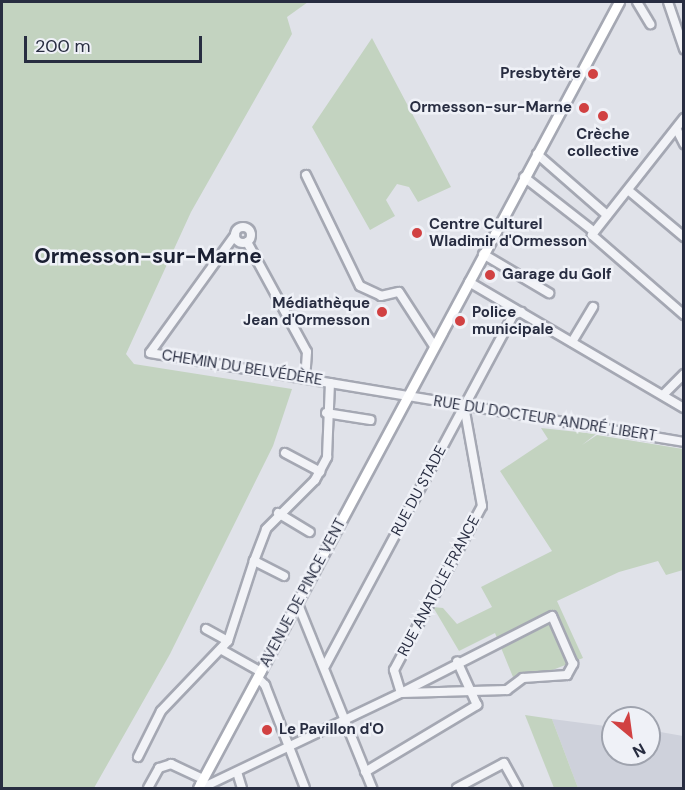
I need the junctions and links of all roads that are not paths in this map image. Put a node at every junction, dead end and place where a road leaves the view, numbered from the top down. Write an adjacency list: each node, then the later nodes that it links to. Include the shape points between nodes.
1 (619, 2): 9 (main road, AVENUE DE PINCE VENT)
2 (637, 2): 4 (street)
3 (668, 2): 5 (street)
4 (650, 24)
5 (684, 49)
6 (684, 118): 7 (street)
7 (677, 130): 8 (street); 12 (street)
8 (684, 144)
9 (537, 154): 11 (main road, AVENUE DE PINCE VENT); 13 (street)
10 (306, 175): 25 (street, via 360,286 381,296 399,292)
11 (524, 177): 14 (street); 18 (main road, AVENUE DE PINCE VENT)
12 (628, 190): 13 (street); 16 (street)
13 (607, 215): 14 (street)
14 (593, 231): 23 (street, via 594,241)
15 (235, 235): 17 (street); 17 (street, via 240,227 249,229); 27 (street, CHEMIN DU BELVÉDÈRE, via 150,353)
16 (684, 237)
17 (247, 242): 27 (street, via 307,352)
18 (483, 254): 19 (main road, AVENUE DE PINCE VENT); 20 (street)
19 (469, 282): 22 (street, via 511,306); 25 (main road, AVENUE DE PINCE VENT)
20 (549, 293)
21 (593, 308): 24 (street)
22 (517, 314): 24 (street); 31 (street, RUE DU STADE)
23 (684, 315)
24 (572, 342): 29 (street)
25 (434, 346): 30 (main road, AVENUE DE PINCE VENT)
26 (684, 374): 29 (street)
27 (305, 379): 28 (street, CHEMIN DU BELVÉDÈRE)
28 (330, 383): 30 (street, CHEMIN DU BELVÉDÈRE); 33 (street)
29 (664, 393): 32 (street)
30 (407, 396): 31 (street, RUE DU DOCTEUR ANDRÉ LIBERT); 42 (main road, AVENUE DE PINCE VENT)
31 (464, 406): 35 (street, RUE DU DOCTEUR ANDRÉ LIBERT); 47 (street, RUE DU STADE); 50 (street, RUE ANATOLE FRANCE, via 482,506 394,670)
32 (684, 408)
33 (326, 413): 34 (street); 37 (street, via 330,441)
34 (370, 420)
35 (684, 442)
36 (285, 453): 37 (street)
37 (320, 472): 38 (street)
38 (278, 513): 39 (street); 40 (street)
39 (310, 532)
40 (254, 561): 41 (street); 44 (street)
41 (284, 576)
42 (297, 602): 47 (street); 48 (main road, AVENUE DE PINCE VENT)
43 (204, 628): 44 (street)
44 (228, 641): 45 (street)
45 (222, 650): 48 (street); 53 (street, via 167,705)
46 (458, 661): 49 (street); 49 (street, via 545,618 557,622 573,664 567,675 522,678 507,690); 50 (street)
47 (325, 666): 51 (street)
48 (259, 675): 52 (street); 56 (main road, AVENUE DE PINCE VENT)
49 (470, 691): 50 (street); 55 (street, via 477,705)
50 (401, 693): 51 (street)
51 (346, 719): 52 (street); 55 (street)
52 (289, 747): 54 (street); 59 (street)
53 (138, 757)
54 (237, 772): 56 (street); 58 (street)
55 (366, 772): 60 (street)
56 (200, 784): 57 (street, via 171,764 159,768)
57 (148, 789)
58 (242, 789)
59 (305, 789)
60 (372, 789)
61 (457, 789): 62 (street, via 504,763)
62 (518, 789)

